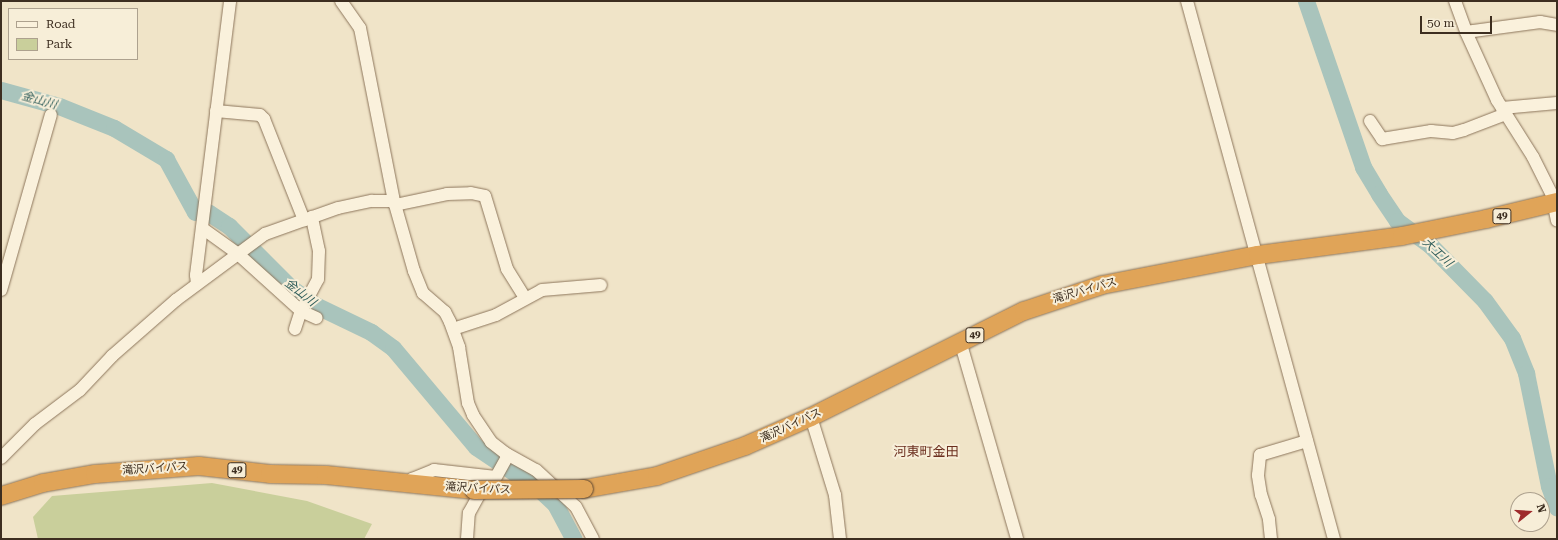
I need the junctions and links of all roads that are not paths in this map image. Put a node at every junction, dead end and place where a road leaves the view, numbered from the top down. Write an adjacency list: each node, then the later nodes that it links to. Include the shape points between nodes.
1 (230, 1): 9 (street)
2 (341, 1): 13 (street, via 360,28)
3 (1187, 1): 18 (street)
4 (1454, 1): 6 (street)
5 (1557, 24): 6 (street, via 1540,22)
6 (1466, 32): 8 (street)
7 (1557, 103): 8 (street)
8 (1504, 111): 11 (street, via 1459,132 1431,131 1382,139); 12 (street, via 1533,157)
9 (216, 112): 14 (street, via 260,115 264,119); 16 (street)
10 (52, 115): 21 (street)
11 (1370, 121)
12 (1555, 202): 15 (street); 18 (highway, 滝沢バイパス / 49, via 1446,227)
13 (394, 203): 14 (street, via 358,203); 22 (street, via 447,194 471,193 485,196 507,269); 26 (street, via 421,288 445,312)
14 (308, 218): 17 (street, via 265,234); 23 (street, via 318,239 318,279)
15 (1557, 221)
16 (202, 228): 17 (street); 19 (street)
17 (238, 254): 19 (street); 23 (street)
18 (1258, 255): 27 (highway, 滝沢バイパス / 49, via 1102,285 1024,311); 29 (street)
19 (197, 284): 31 (street, via 112,356 80,390 35,424)
20 (601, 285): 22 (street, via 553,287)
21 (1, 290)
22 (525, 298): 26 (street, via 496,315)
23 (301, 311): 24 (street); 25 (street)
24 (317, 318)
25 (295, 329)
26 (453, 329): 30 (street, via 459,347 468,403 473,415 491,442)
27 (960, 342): 28 (highway, 滝沢バイパス / 49); 38 (street)
28 (811, 417): 33 (highway, 滝沢バイパス / 49, bridge, via 745,446 683,469 628,483 584,489 474,490); 37 (street, via 835,495)
29 (1307, 441): 39 (street, via 1260,455 1260,488 1269,519); 40 (street)
30 (508, 455): 32 (street, via 496,477); 36 (street, via 536,470 576,507)
31 (1, 458)
32 (490, 476): 33 (street, via 434,470 412,479); 35 (street, via 469,513)
33 (409, 484): 34 (highway, 滝沢バイパス / 49, via 199,466 163,467 69,478)
34 (1, 496)
35 (467, 539)
36 (593, 539)
37 (840, 539)
38 (1017, 539)
39 (1271, 539)
40 (1334, 539)

